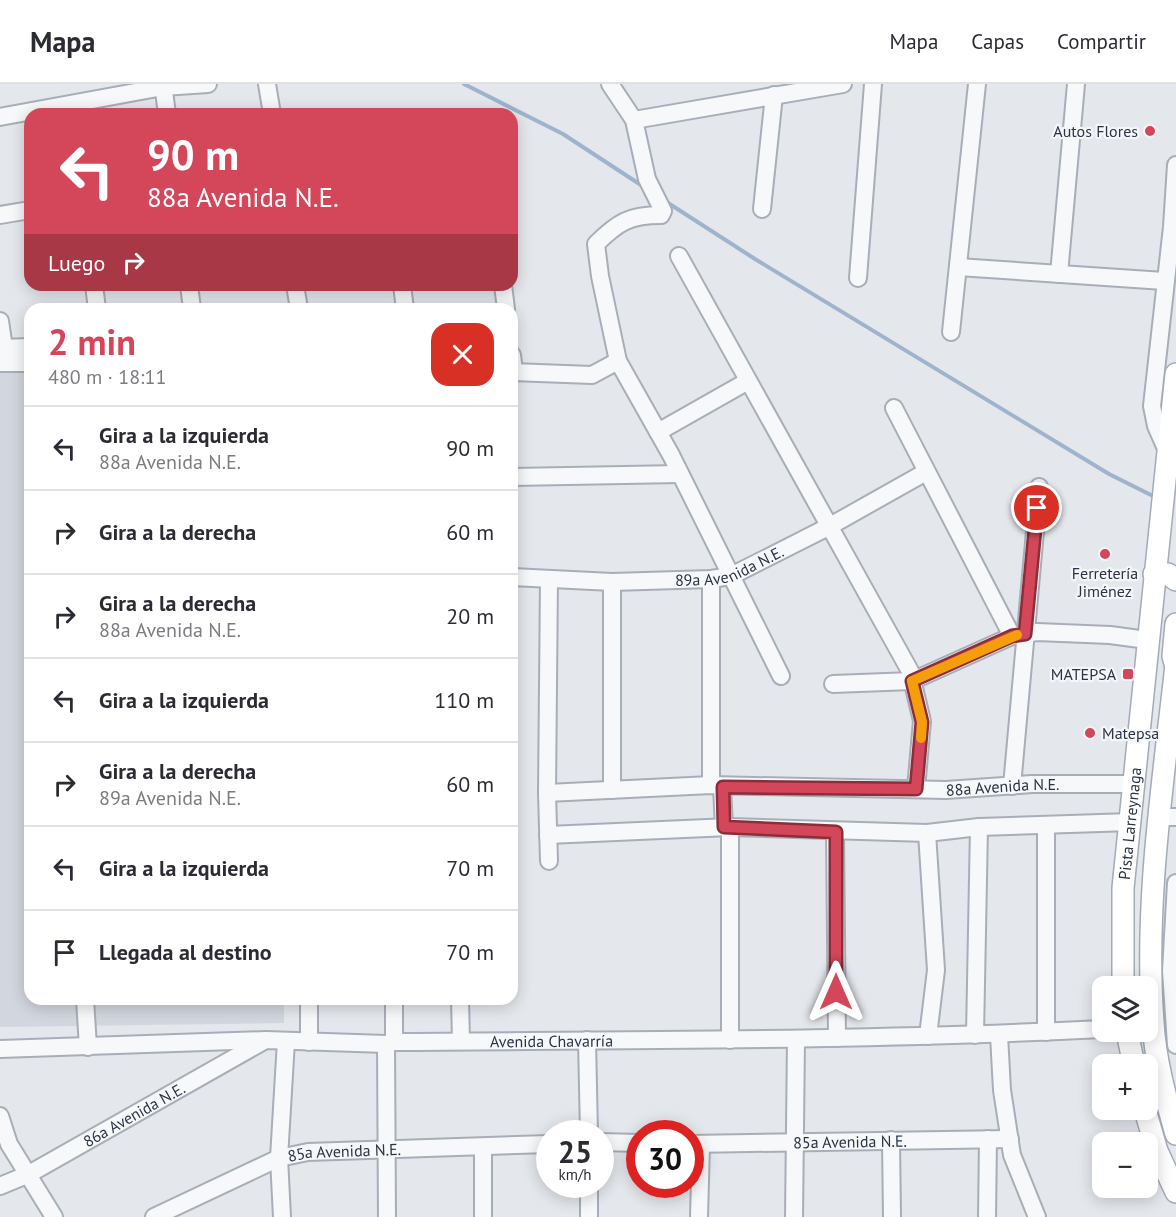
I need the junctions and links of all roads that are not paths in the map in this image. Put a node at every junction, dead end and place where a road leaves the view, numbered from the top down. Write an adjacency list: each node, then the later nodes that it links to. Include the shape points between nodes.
1 (208, 84): 8 (street)
2 (267, 84): 12 (street)
3 (610, 84): 15 (street)
4 (837, 84): 9 (street)
5 (873, 84): 23 (street)
6 (977, 84): 21 (street)
7 (1076, 84): 22 (street)
8 (163, 85): 10 (street); 11 (street)
9 (774, 95): 15 (street); 17 (street)
10 (46, 108)
11 (166, 108)
12 (271, 108)
13 (24, 112): 14 (street)
14 (0, 117)
15 (634, 120): 30 (street, via 647,179 663,210 661,215 640,215 614,225 596,243)
16 (1176, 165): 24 (street)
17 (762, 209)
18 (24, 211): 19 (street)
19 (0, 214)
20 (679, 256): 33 (street)
21 (958, 267): 22 (street); 26 (street)
22 (1059, 274): 24 (street)
23 (858, 278)
24 (1164, 281): 36 (street, via 1152,406)
25 (0, 321): 28 (street)
26 (951, 332)
27 (24, 348): 28 (street)
28 (1, 353): 29 (street)
29 (24, 361)
30 (618, 361): 31 (street, via 592,375); 35 (street)
31 (518, 368)
32 (1176, 374): 36 (main road, Pista Larreynaga)
33 (748, 381): 35 (street); 41 (street)
34 (894, 408): 37 (street)
35 (658, 432): 38 (street)
36 (1170, 462): 42 (main road, Pista Larreynaga)
37 (926, 472): 41 (street, 89a Avenida N.E.); 50 (street)
38 (680, 474): 39 (street); 43 (street)
39 (518, 477)
40 (1039, 487): 50 (street)
41 (830, 526): 43 (street, 89a Avenida N.E.); 54 (street)
42 (1154, 574): 47 (main road, via 1168,574); 51 (main road, Pista Larreynaga)
43 (731, 576): 46 (street, 89a Avenida N.E.); 53 (street)
44 (518, 577): 45 (street, 89a Avenida N.E.)
45 (549, 579): 48 (street, 89a Avenida N.E.); 62 (street)
46 (711, 579): 48 (street, 89a Avenida N.E.); 58 (street)
47 (1176, 580)
48 (612, 582): 61 (street)
49 (1176, 624): 52 (main road, Pista Larreynaga)
50 (1019, 635): 51 (street, via 1110,635); 54 (street); 59 (street)
51 (1147, 640): 56 (main road, Pista Larreynaga)
52 (1176, 666): 57 (main road, Pista Larreynaga)
53 (782, 676)
54 (912, 681): 55 (street); 60 (street, via 922,722)
55 (833, 684)
56 (1135, 784): 59 (street, 88a Avenida N.E.); 64 (main road, Pista Larreynaga)
57 (1170, 785): 63 (main road, Pista Larreynaga)
58 (717, 786): 60 (street, 88a Avenida N.E.); 61 (street, 88a Avenida N.E.); 65 (street)
59 (1012, 786): 60 (street, 88a Avenida N.E.)
60 (916, 789)
61 (612, 790): 62 (street, 88a Avenida N.E.)
62 (547, 793): 70 (street)
63 (1168, 817): 72 (main road, Pista Larreynaga)
64 (1131, 822): 67 (street); 72 (main road, via 1140,849); 75 (main road, Pista Larreynaga, via 1123,888)
65 (727, 827): 68 (street); 70 (street); 90 (street)
66 (979, 827): 67 (street); 69 (street); 83 (street)
67 (1046, 827): 82 (street)
68 (836, 832): 69 (street); 86 (street)
69 (927, 833): 85 (street, via 936,970)
70 (548, 835): 71 (street)
71 (549, 861)
72 (1162, 867): 80 (main road, Pista Larreynaga, via 1151,963)
73 (1176, 883): 74 (street)
74 (1174, 939): 80 (street)
75 (1123, 976)
76 (85, 1005): 96 (street)
77 (309, 1005): 93 (street)
78 (393, 1005): 94 (street)
79 (460, 1005): 92 (street)
80 (1162, 1026): 95 (street); 101 (main road, Pista Larreynaga)
81 (1092, 1030): 82 (street, Avenida Chavarría)
82 (1046, 1032): 84 (street, Avenida Chavarría)
83 (975, 1035): 84 (street, Avenida Chavarría); 85 (street, Avenida Chavarría)
84 (999, 1035): 103 (street)
85 (928, 1036): 86 (street, Avenida Chavarría)
86 (837, 1038): 87 (street, Avenida Chavarría)
87 (796, 1039): 90 (street, Avenida Chavarría); 105 (street)
88 (266, 1040): 91 (street, Avenida Chavarría); 96 (street, Avenida Chavarría); 111 (street, 86a Avenida N.E.)
89 (587, 1040): 90 (street, Avenida Chavarría); 92 (street, Avenida Chavarría); 99 (street)
90 (730, 1040)
91 (286, 1041): 93 (street, Avenida Chavarría); 110 (street)
92 (461, 1041): 94 (street, Avenida Chavarría)
93 (309, 1042): 94 (street, Avenida Chavarría)
94 (390, 1043): 109 (street)
95 (1176, 1045)
96 (88, 1047): 97 (street, Avenida Chavarría)
97 (0, 1049)
98 (0, 1116): 111 (street, via 9,1144)
99 (589, 1120)
100 (1148, 1120): 113 (main road)
101 (1176, 1134)
102 (988, 1139): 103 (street, 85a Avenida N.E.); 104 (street, 85a Avenida N.E.); 126 (street)
103 (1010, 1139): 127 (street, via 1012,1155)
104 (891, 1140): 105 (street, 85a Avenida N.E.); 125 (street)
105 (794, 1142): 106 (street, 85a Avenida N.E.); 124 (street)
106 (704, 1144)
107 (536, 1145): 108 (street, 85a Avenida N.E.)
108 (483, 1147): 109 (street, 85a Avenida N.E.); 121 (street)
109 (388, 1150): 110 (street, 85a Avenida N.E., via 308,1152); 120 (street)
110 (279, 1158): 116 (street, 85a Avenida N.E.); 119 (street)
111 (29, 1174): 112 (street, 86a Avenida N.E.); 117 (street)
112 (0, 1186)
113 (1176, 1192)
114 (589, 1198): 122 (street)
115 (698, 1198): 123 (street)
116 (182, 1211): 118 (street, 85a Avenida N.E.)
117 (54, 1217)
118 (154, 1217)
119 (282, 1217)
120 (387, 1217)
121 (483, 1217)
122 (589, 1217)
123 (699, 1217)
124 (794, 1217)
125 (892, 1217)
126 (987, 1217)
127 (1037, 1217)

